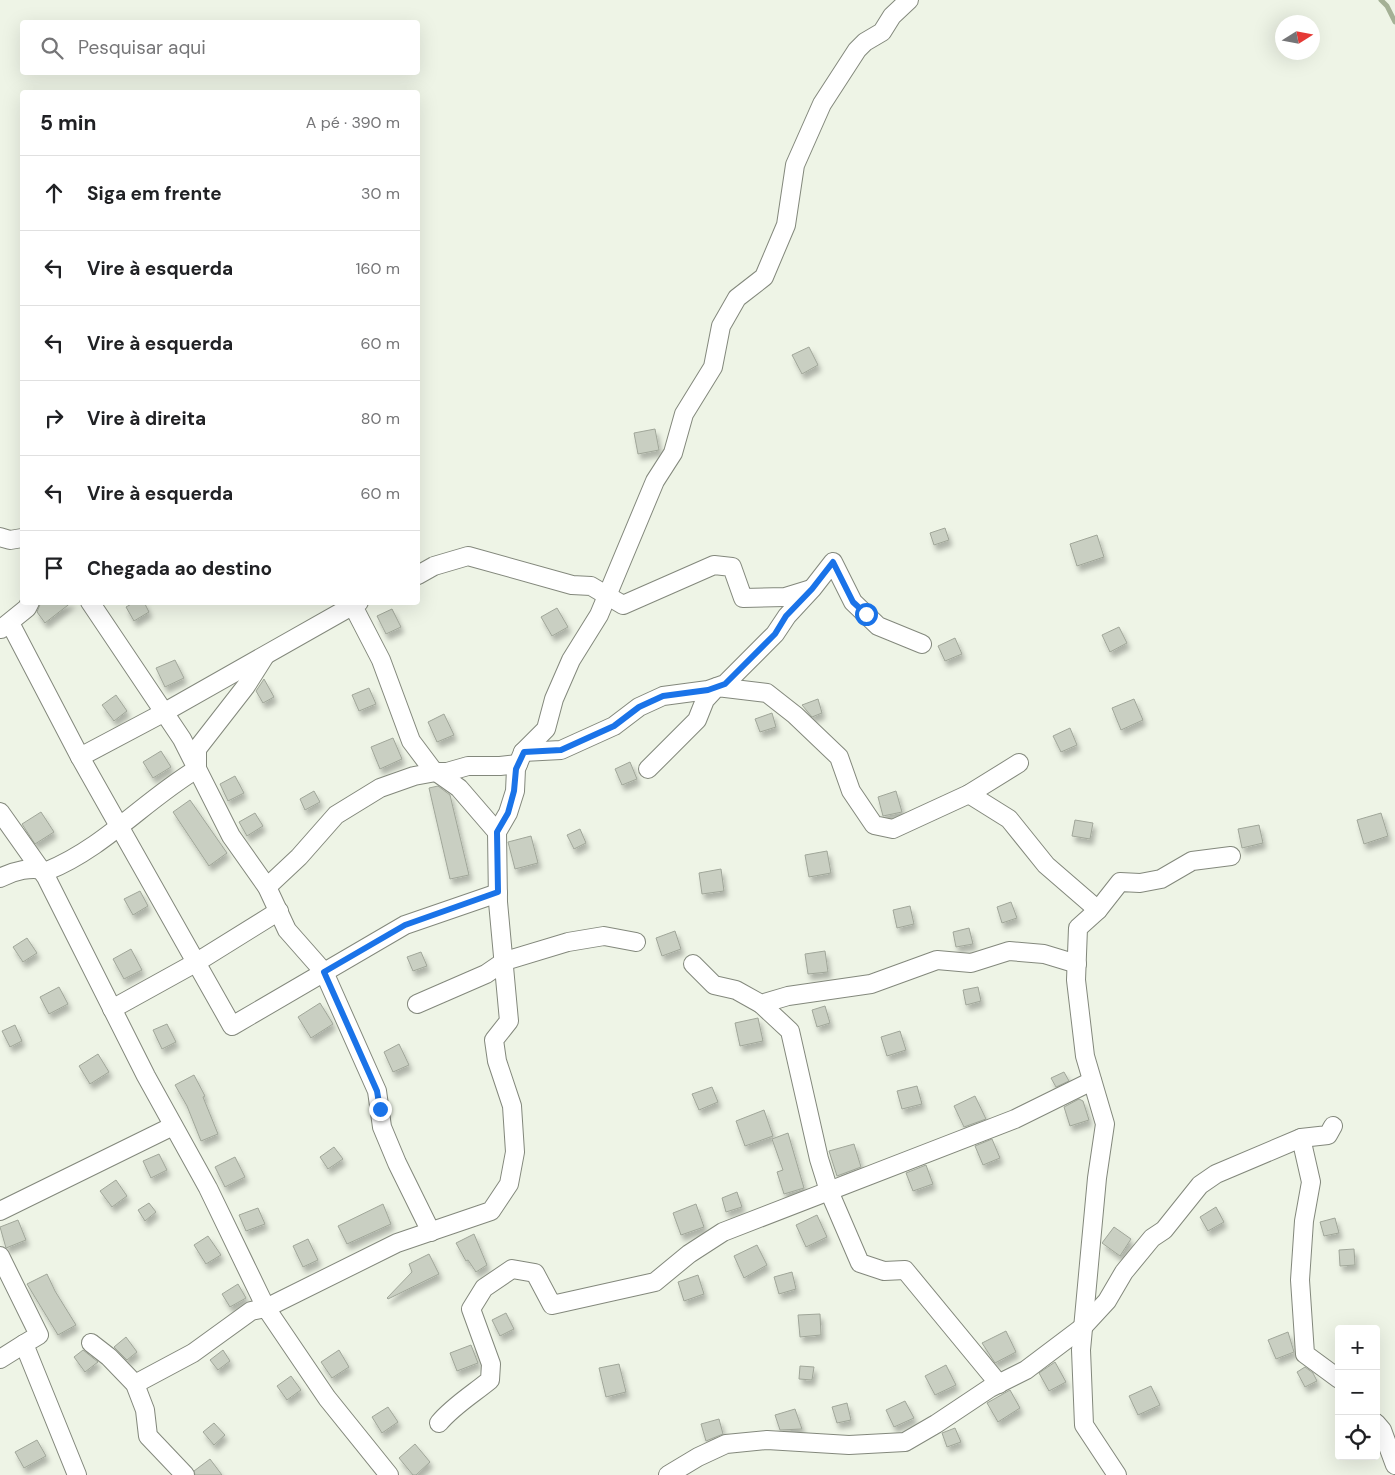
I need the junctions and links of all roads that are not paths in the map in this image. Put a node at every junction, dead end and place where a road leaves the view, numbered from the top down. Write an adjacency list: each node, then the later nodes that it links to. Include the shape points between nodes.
1 (909, 0): 6 (street, via 892,16 882,32 857,50 822,104 795,164 786,225 764,277 736,298 721,326 713,367 684,414 673,453 655,481)
2 (0, 537): 3 (street)
3 (20, 538)
4 (420, 574): 6 (street, via 468,556 572,585 591,586)
5 (812, 589): 6 (street, via 785,598 743,598 732,567 714,565 623,605); 12 (street, via 833,562 853,602 878,626); 14 (street, via 736,675)
6 (606, 597): 17 (street, via 599,615 570,660 546,729)
7 (27, 605): 11 (street)
8 (92, 605): 15 (street, via 117,638)
9 (351, 605): 13 (street)
10 (355, 605): 21 (street, via 382,660 411,741)
11 (5, 626): 16 (street)
12 (922, 644)
13 (265, 656): 15 (street); 19 (street, via 197,749)
14 (717, 687): 17 (street, via 663,696 639,707 614,726 561,750); 20 (street, via 705,700 697,720); 22 (street, via 767,693 795,715 839,757 851,791 874,825 893,829)
15 (164, 714): 16 (street); 19 (street, via 182,739)
16 (80, 757): 24 (street)
17 (521, 758): 21 (street, via 500,766 468,766); 25 (street, via 508,813)
18 (1019, 764): 22 (street)
19 (197, 769): 24 (street, via 172,784); 29 (street, via 231,836)
20 (648, 769)
21 (436, 772): 25 (street, via 459,788); 29 (street, via 380,788 336,815 299,857)
22 (969, 794): 31 (street, via 1009,819 1046,865)
23 (0, 812): 27 (street)
24 (120, 826): 27 (street, via 70,862 47,871); 37 (street)
25 (497, 832): 30 (street)
26 (1230, 856): 31 (street, via 1192,861 1160,879 1120,882)
27 (40, 868): 28 (street); 43 (street)
28 (0, 878)
29 (267, 886): 32 (street)
30 (498, 892): 36 (street); 40 (street, via 405,925)
31 (1098, 910): 34 (street, via 1078,928)
32 (279, 911): 37 (street); 40 (street, via 286,930)
33 (636, 942): 36 (street, via 604,936 568,942)
34 (1077, 943): 35 (street); 39 (street)
35 (1044, 954): 39 (street); 42 (street, via 1009,951 971,963 937,960 871,984 788,996)
36 (505, 961): 41 (street, via 486,974); 50 (street, via 509,1022 494,1040 497,1061 512,1106 515,1152 509,1184 491,1211)
37 (197, 962): 40 (street, via 232,1026); 43 (street)
38 (693, 964): 42 (street, via 714,985 736,990)
39 (1077, 964): 44 (street, via 1085,1056)
40 (324, 972): 50 (street, via 377,1091 382,1127 396,1163)
41 (417, 1004)
42 (761, 1004): 48 (street, via 790,1031 818,1158)
43 (112, 1009): 45 (street)
44 (1092, 1081): 48 (street, via 1014,1119); 53 (street, via 1105,1124)
45 (173, 1126): 49 (street); 52 (street, via 208,1188)
46 (1334, 1126): 47 (street, via 1328,1135)
47 (1301, 1138): 53 (street, via 1233,1165 1200,1186 1164,1230 1152,1238); 57 (street, via 1311,1182 1304,1221 1300,1280 1305,1354)
48 (829, 1191): 59 (street, via 860,1263 884,1271 905,1270); 60 (street, via 723,1232 655,1282 552,1305 535,1273 512,1269 484,1288 471,1309 491,1364 490,1380 448,1412)
49 (0, 1211)
50 (431, 1232): 52 (street, via 397,1244)
51 (0, 1256): 55 (street, via 39,1335)
52 (266, 1308): 58 (street, via 252,1311 192,1353); 65 (street, via 328,1398)
53 (1083, 1328): 59 (street, via 1026,1370); 67 (street, via 1084,1425)
54 (91, 1343): 58 (street)
55 (24, 1344): 56 (street); 63 (street)
56 (0, 1359)
57 (1335, 1376)
58 (135, 1384): 64 (street, via 145,1410 148,1436)
59 (999, 1384): 66 (street, via 904,1442 849,1445 767,1440 726,1444 698,1456)
60 (439, 1423)
61 (1380, 1428): 62 (street)
62 (1395, 1465)
63 (77, 1475)
64 (185, 1475)
65 (389, 1475)
66 (668, 1475)
67 (1118, 1475)

